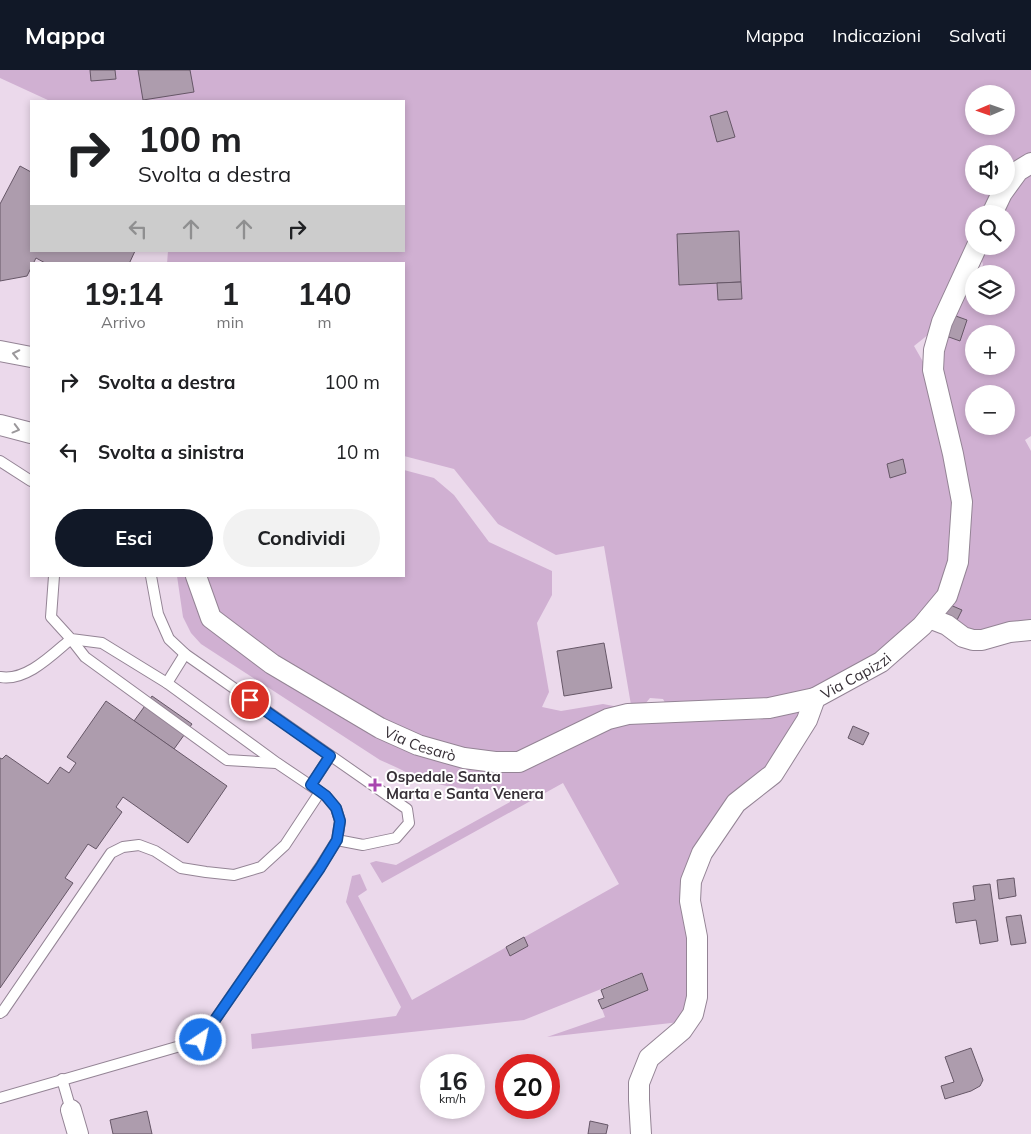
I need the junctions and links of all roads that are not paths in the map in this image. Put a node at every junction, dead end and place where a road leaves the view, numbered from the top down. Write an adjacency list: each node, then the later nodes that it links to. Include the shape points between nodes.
1 (1031, 163): 2 (street, via 1018,171)
2 (996, 205)
3 (973, 255): 13 (street, Via Capizzi, via 942,322 934,350 933,370 962,502 958,562 947,596)
4 (0, 351): 5 (street, one-way to 4)
5 (30, 357)
6 (0, 425): 7 (street, one-way to 7)
7 (30, 433)
8 (0, 461): 9 (lane)
9 (30, 480)
10 (54, 577): 15 (lane, via 51,617)
11 (151, 577): 16 (lane, via 158,614 169,639)
12 (196, 577): 19 (street, Via Cesarò, via 211,618 272,664 380,728 418,745 464,758 519,762 608,719 628,714 769,708)
13 (929, 618): 14 (street, via 973,640); 19 (street, Via Capizzi, via 881,662)
14 (1031, 630)
15 (71, 639): 17 (lane, via 23,674); 18 (lane, via 102,643); 21 (lane, via 85,657 227,760)
16 (185, 654): 18 (lane); 20 (lane)
17 (0, 677)
18 (167, 683): 21 (lane)
19 (815, 698): 30 (street, Via Capizzi, via 807,720 773,774 736,802 702,852 691,881 690,901 697,937 697,997 693,1014 682,1030 649,1058 639,1083)
20 (330, 756): 22 (lane); 24 (lane, via 407,809 409,823 396,838 363,845)
21 (277, 763): 22 (lane)
22 (311, 785): 23 (lane)
23 (320, 792): 24 (lane, via 336,808 340,821); 25 (lane, via 285,845 261,867 234,874 181,868 139,845 111,853)
24 (337, 840): 26 (lane, via 201,1040)
25 (0, 1013)
26 (62, 1079): 27 (lane); 28 (lane)
27 (0, 1098)
28 (71, 1110): 29 (street)
29 (78, 1134)
30 (641, 1134)

